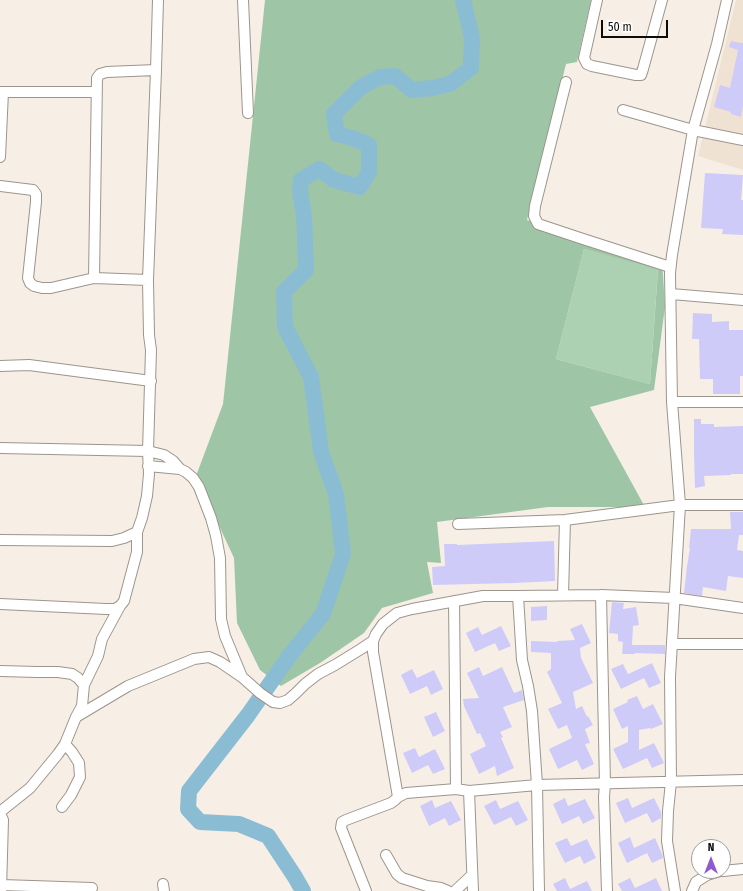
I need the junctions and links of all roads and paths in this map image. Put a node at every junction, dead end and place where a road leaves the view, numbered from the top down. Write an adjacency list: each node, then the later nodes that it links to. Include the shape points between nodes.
1 (158, 0): 6 (street)
2 (243, 0): 11 (street)
3 (597, 0): 4 (street, via 584,58 586,64 636,76 641,75)
4 (662, 0)
5 (727, 0): 12 (street)
6 (156, 70): 9 (street, via 100,74 97,78); 18 (street)
7 (566, 82): 16 (street, via 535,206 534,216 538,224)
8 (2, 92): 9 (street); 14 (street)
9 (96, 92): 17 (street)
10 (622, 110): 12 (street)
11 (248, 113)
12 (693, 130): 13 (street); 16 (street)
13 (743, 140)
14 (0, 157)
15 (0, 186): 17 (street, via 33,190 36,194 28,278 30,283 42,288 51,288)
16 (670, 267): 19 (street)
17 (94, 278): 18 (street)
18 (148, 280): 22 (street)
19 (671, 294): 20 (street); 23 (street)
20 (743, 300)
21 (0, 366): 22 (street, via 29,365)
22 (151, 381): 26 (street)
23 (672, 402): 24 (street); 30 (street)
24 (743, 402)
25 (0, 448): 26 (street)
26 (148, 451): 27 (street); 28 (street, via 164,455 174,461)
27 (148, 466): 28 (street); 33 (street, via 147,496)
28 (180, 469): 47 (street, via 193,478 199,487 211,518 220,558 221,619 225,636)
29 (743, 504): 30 (street)
30 (680, 505): 31 (street); 38 (street)
31 (565, 520): 32 (street); 35 (street)
32 (458, 524)
33 (137, 532): 34 (street, via 112,541); 41 (street, via 137,552 124,601)
34 (0, 540)
35 (563, 595): 36 (street); 37 (street)
36 (601, 595): 38 (street); 53 (street)
37 (518, 596): 39 (street, via 483,596); 54 (street, via 522,660 532,711)
38 (674, 598): 42 (street); 44 (street)
39 (454, 601): 43 (street, via 397,612 383,624); 55 (street)
40 (0, 604): 41 (street, via 102,608)
41 (120, 606): 48 (street, via 102,639 98,656)
42 (743, 608)
43 (373, 641): 47 (street, via 318,674 288,700 280,703 273,702); 57 (street)
44 (672, 644): 45 (street); 52 (street)
45 (743, 644)
46 (0, 671): 48 (street, via 72,674)
47 (242, 677): 49 (street, via 209,657 194,659 128,686)
48 (84, 684): 49 (street, via 82,706)
49 (76, 718): 50 (street)
50 (65, 744): 58 (street, via 79,763 80,777); 59 (street, via 30,788)
51 (743, 780): 52 (street)
52 (671, 782): 53 (street); 73 (street, via 667,841)
53 (605, 784): 54 (street); 72 (street)
54 (537, 785): 56 (street); 71 (street)
55 (456, 789): 56 (street); 57 (street, via 406,793)
56 (469, 790): 63 (street)
57 (398, 797): 67 (street, via 392,803 342,822 341,828)
58 (62, 807)
59 (0, 813): 65 (street, via 3,820)
60 (386, 856): 68 (street, via 402,878)
61 (743, 869): 62 (street)
62 (731, 870)
63 (472, 875): 69 (street); 70 (street)
64 (700, 879): 74 (street)
65 (2, 888): 66 (street)
66 (92, 888)
67 (366, 891)
68 (448, 891)
69 (456, 891)
70 (473, 891)
71 (539, 891)
72 (607, 891)
73 (675, 891)
74 (692, 891)

